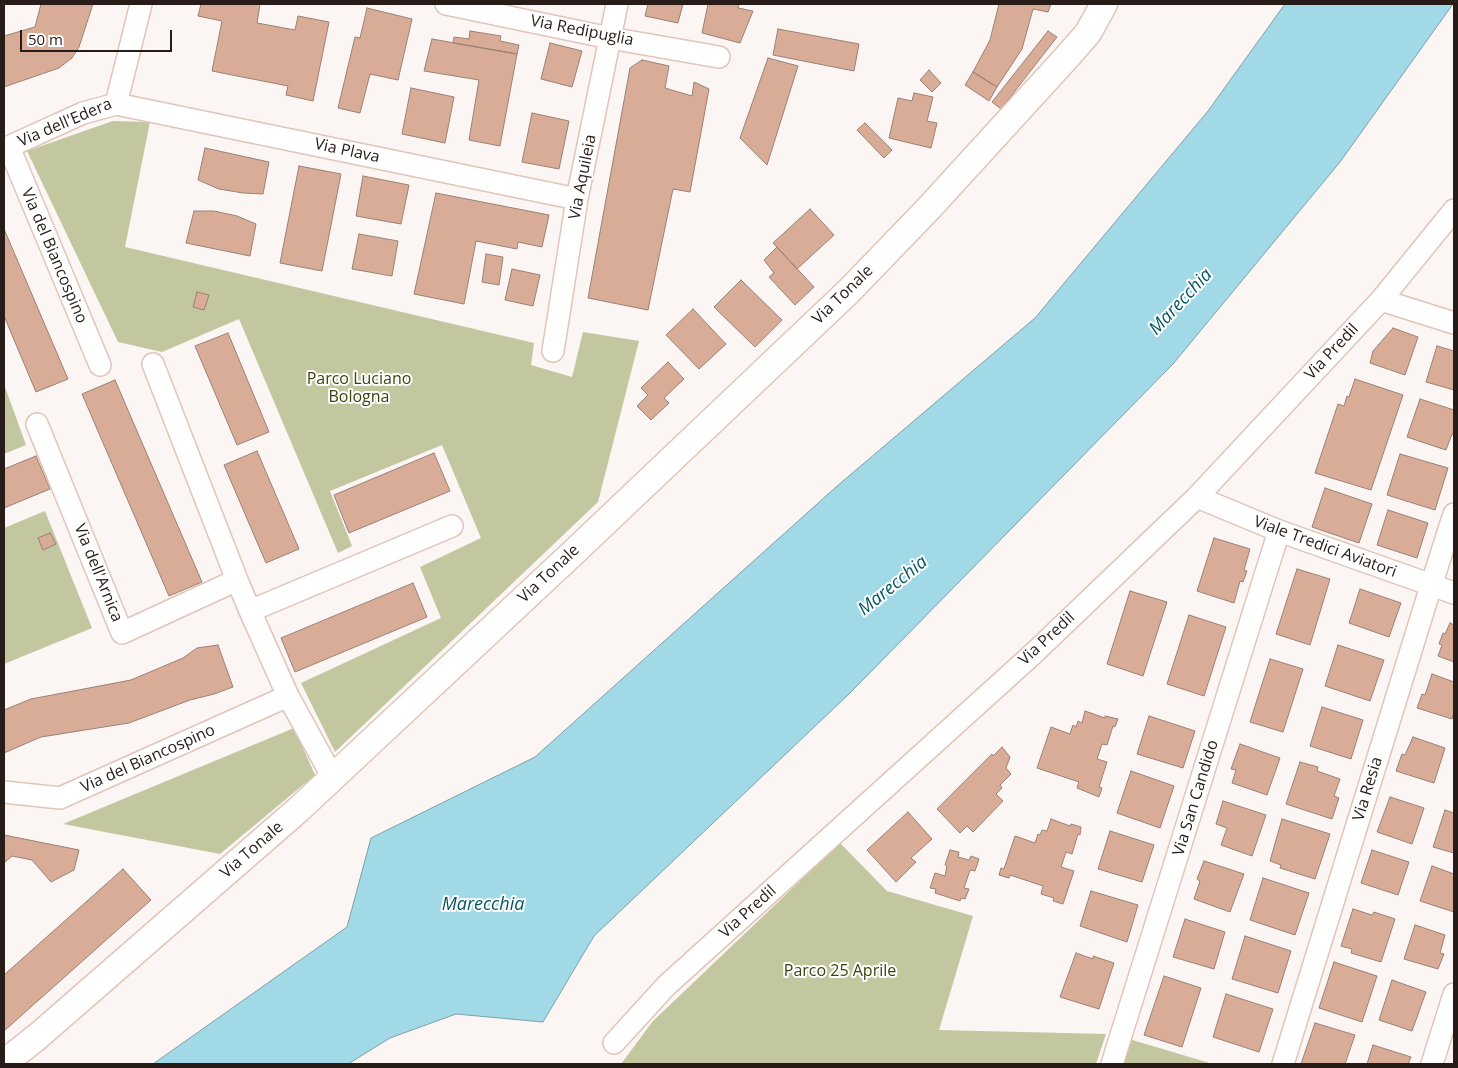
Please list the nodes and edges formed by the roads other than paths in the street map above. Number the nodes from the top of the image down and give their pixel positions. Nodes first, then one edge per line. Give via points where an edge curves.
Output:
1 (141, 4) edge
2 (446, 4) edge
3 (618, 4) edge
4 (1085, 4) edge
5 (1104, 4) edge
6 (610, 38) junction
7 (1067, 56) junction
8 (719, 57) dead end
9 (116, 104) junction
10 (6, 148) edge
11 (577, 199) junction
12 (1454, 210) edge
13 (1380, 300) junction
14 (1454, 324) edge
15 (553, 351) dead end
16 (152, 364) dead end
17 (100, 365) dead end
18 (37, 424) dead end
19 (1197, 497) junction
20 (1454, 514) edge
21 (452, 526) dead end
22 (1279, 531) junction
23 (237, 580) junction
24 (1430, 586) junction
25 (1454, 593) edge
26 (250, 611) junction
27 (288, 696) junction
28 (332, 776) junction
29 (4, 792) edge
30 (1454, 994) edge
31 (614, 1043) dead end
32 (4, 1063) edge
33 (1112, 1064) edge
34 (1283, 1064) edge
35 (1432, 1064) edge

1 - 9 street, Via dell'Edera
2 - 6 street, Via Redipuglia
3 - 6 street, Via Aquileia
4 - 7 street, Via Tonale via 1084,16
5 - 7 street, Via Tonale via 1088,33
6 - 8 street, Via Redipuglia
6 - 11 street, Via Aquileia
7 - 28 street, Via Tonale via 849,291
9 - 10 street, Via dell'Edera via 83,114
9 - 11 street, Via Plava
10 - 17 street, Via del Biancospino
11 - 15 street, Via Aquileia
12 - 13 street, Via Predil
13 - 14 street
13 - 19 street, Via Predil
16 - 23 street
18 - 23 street, Via dell'Arnica via 122,633
19 - 22 street, Viale Tredici Aviatori
19 - 31 street, Via Predil via 1034,653 666,986
20 - 24 street, Via Resia
21 - 26 street
22 - 24 street, Viale Tredici Aviatori
22 - 33 street, Via San Candido
23 - 26 street
24 - 25 street, Viale Tredici Aviatori
24 - 34 street, Via Resia
26 - 27 street
27 - 28 street
27 - 29 street, Via del Biancospino via 60,798
28 - 32 street, Via Tonale
30 - 35 street

